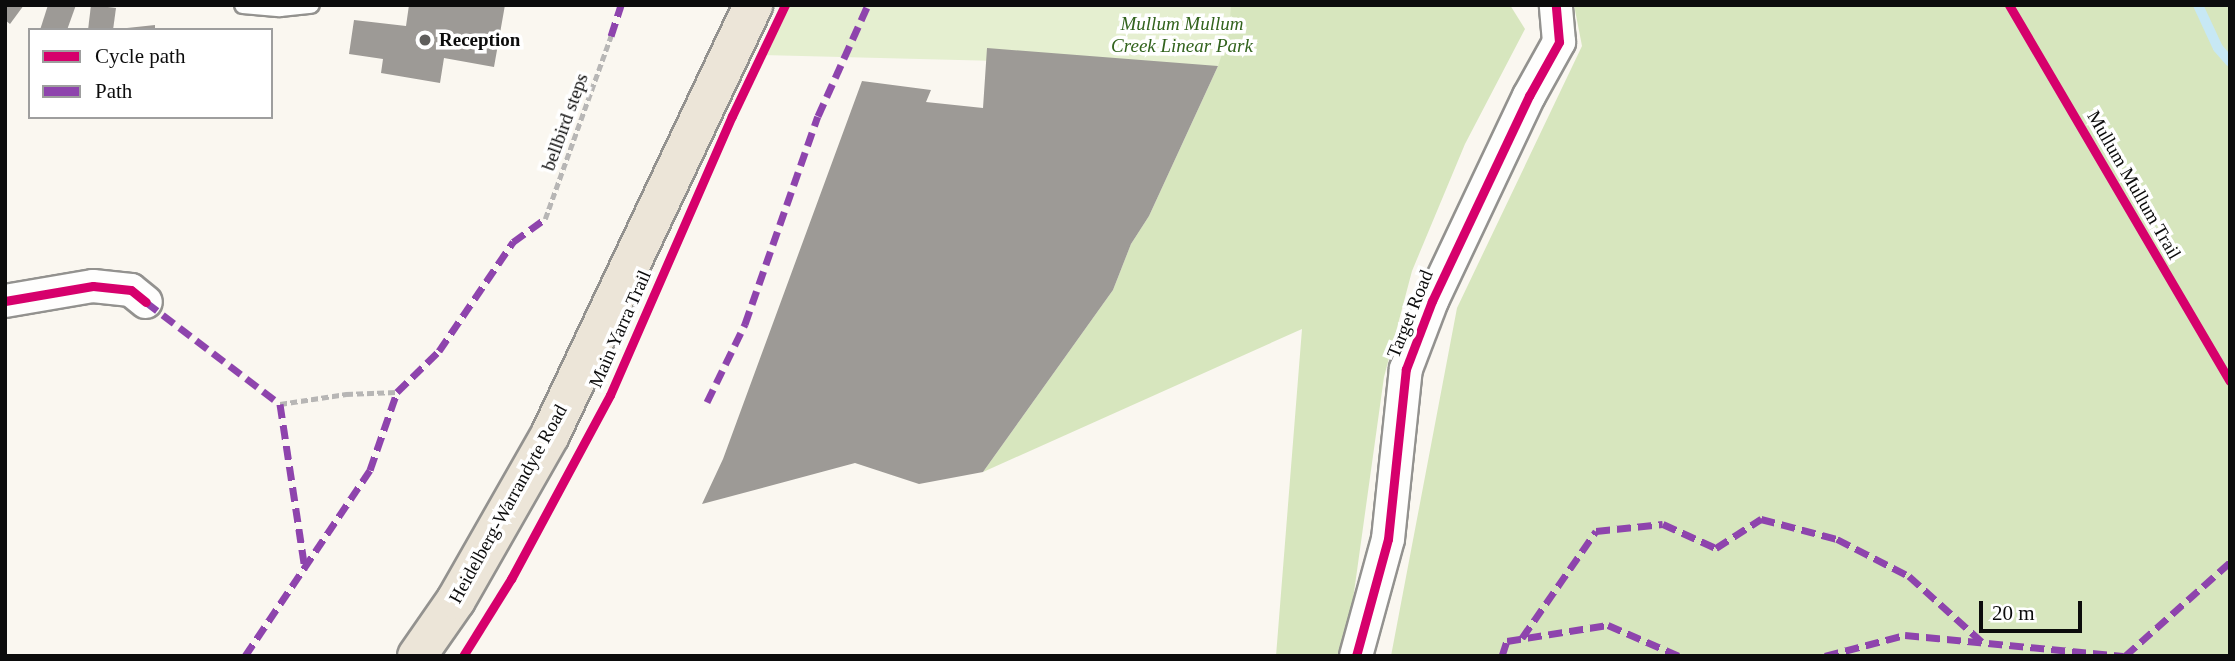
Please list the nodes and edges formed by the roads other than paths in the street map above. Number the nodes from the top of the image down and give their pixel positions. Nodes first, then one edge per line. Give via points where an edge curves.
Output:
1 (243, 5) edge
2 (311, 5) edge
3 (753, 5) edge
4 (1556, 5) edge
5 (280, 7) edge
6 (5, 301) edge
7 (146, 302) dead end
8 (416, 656) edge
9 (1356, 656) edge

1 - 5 lane
2 - 5 lane
3 - 8 main road, Heidelberg-Warrandyte Road via 550,435 456,600
4 - 9 street, Target Road via 1559,42 1432,301 1406,369 1388,539
6 - 7 street via 93,286 131,290

